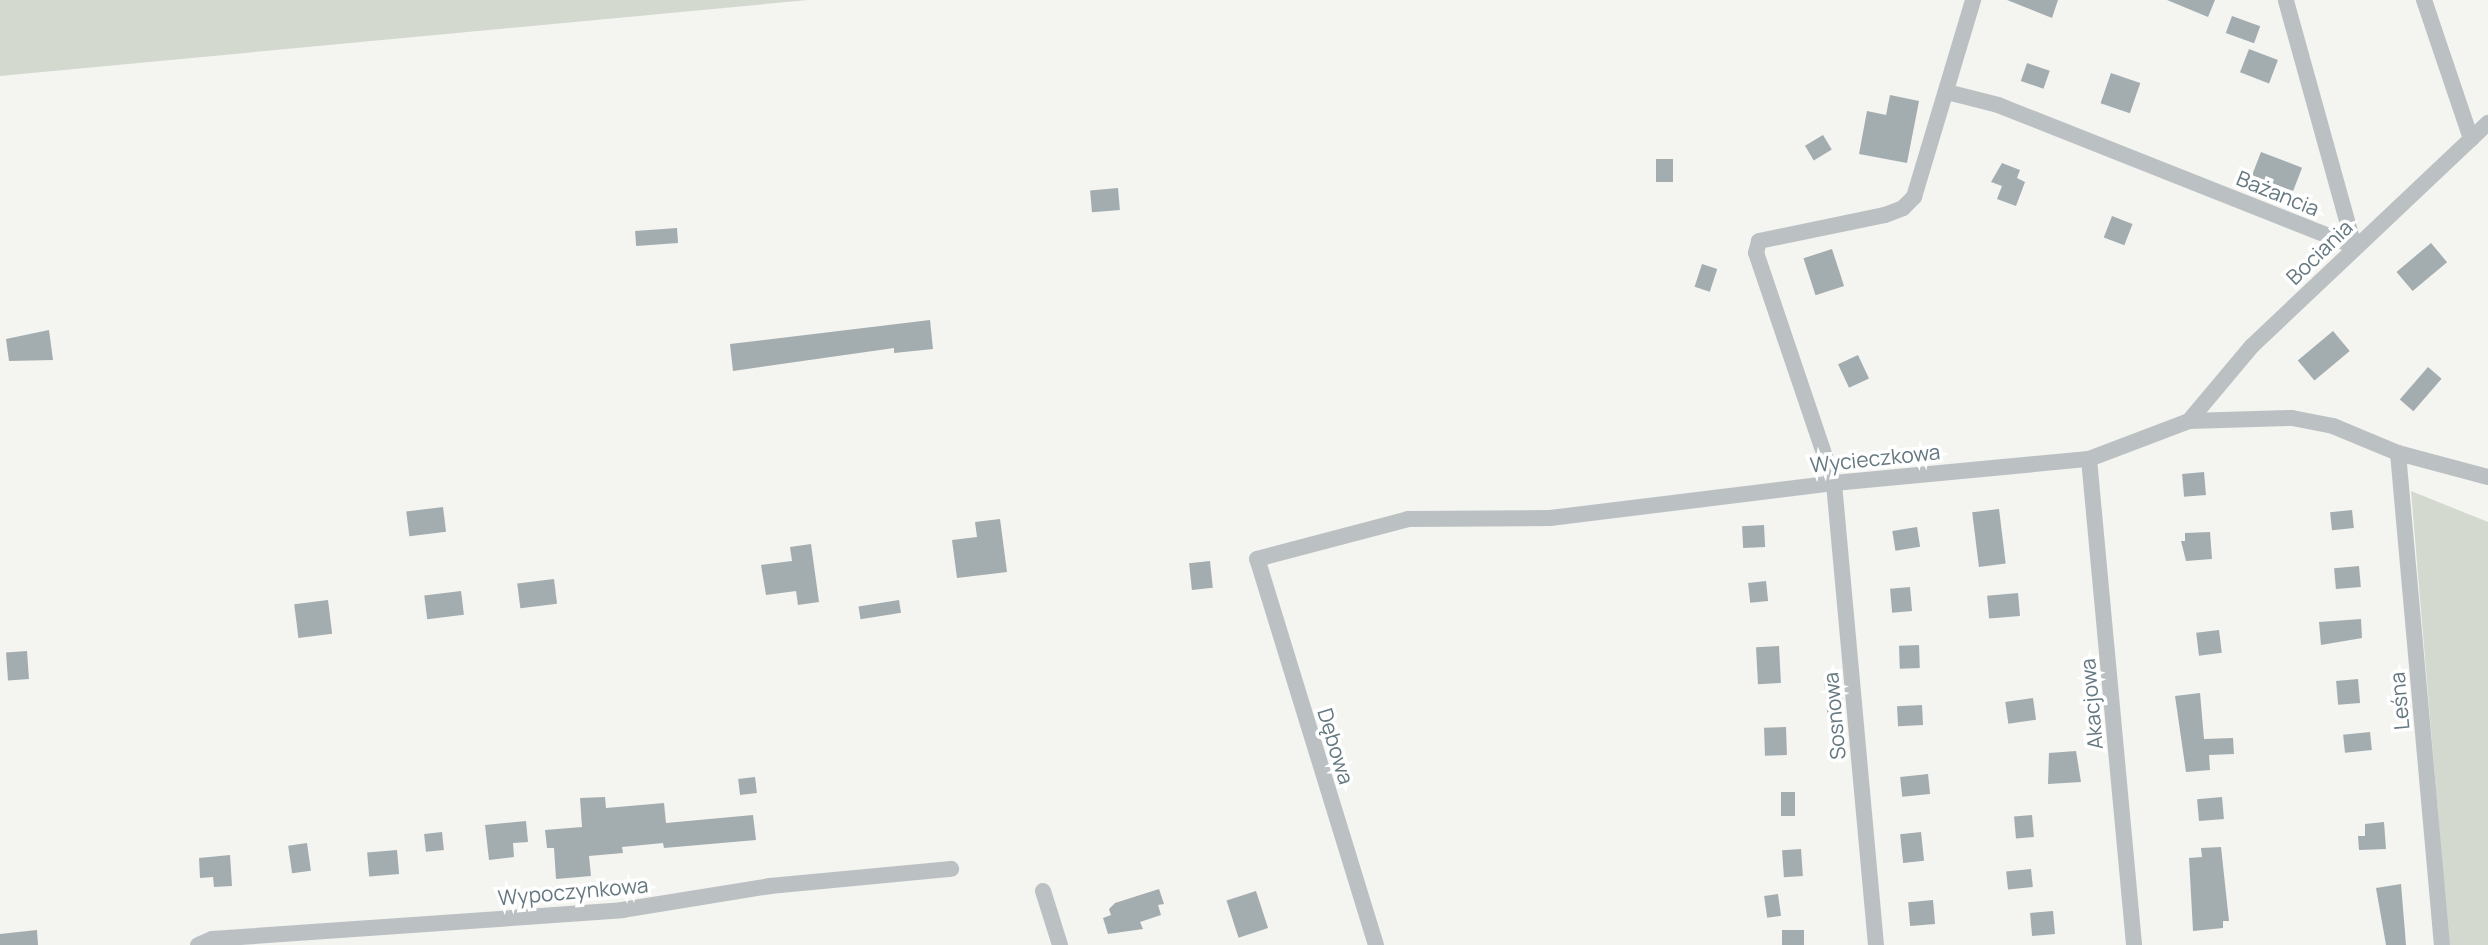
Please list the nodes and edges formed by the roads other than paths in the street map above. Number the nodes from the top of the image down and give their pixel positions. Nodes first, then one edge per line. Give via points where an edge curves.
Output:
1 (1973, 0) edge
2 (2286, 0) edge
3 (2424, 0) edge
4 (1947, 92) junction
5 (2488, 123) edge
6 (2471, 139) junction
7 (2354, 246) junction
8 (2189, 421) junction
9 (2398, 453) junction
10 (2089, 458) junction
11 (2488, 477) edge
12 (1835, 483) junction
13 (1256, 559) joint
14 (951, 869) dead end
15 (1043, 891) dead end
16 (198, 945) edge
17 (1060, 945) edge
18 (1376, 945) edge
19 (1876, 945) edge
20 (2134, 945) edge
21 (2442, 945) edge

1 - 4 street
2 - 7 street, Bażancia
3 - 6 street
4 - 7 street, Bażancia via 1998,105
4 - 12 street via 1914,197 1903,208 1759,241 1756,253
5 - 6 street, Bociania
6 - 7 street, Bociania
7 - 8 street, Bociania via 2252,345
8 - 9 street, Wycieczkowa via 2292,418 2333,426
8 - 10 street, Wycieczkowa
9 - 11 street, Wycieczkowa
9 - 21 street, Leśna
10 - 12 street, Wycieczkowa
10 - 20 street, Akacjowa
12 - 13 street, Wycieczkowa via 1550,518 1408,519
12 - 19 street, Sosnowa
13 - 18 street, Dębowa
14 - 16 street, Wypoczynkowa via 770,886 622,910 212,939
15 - 17 street

